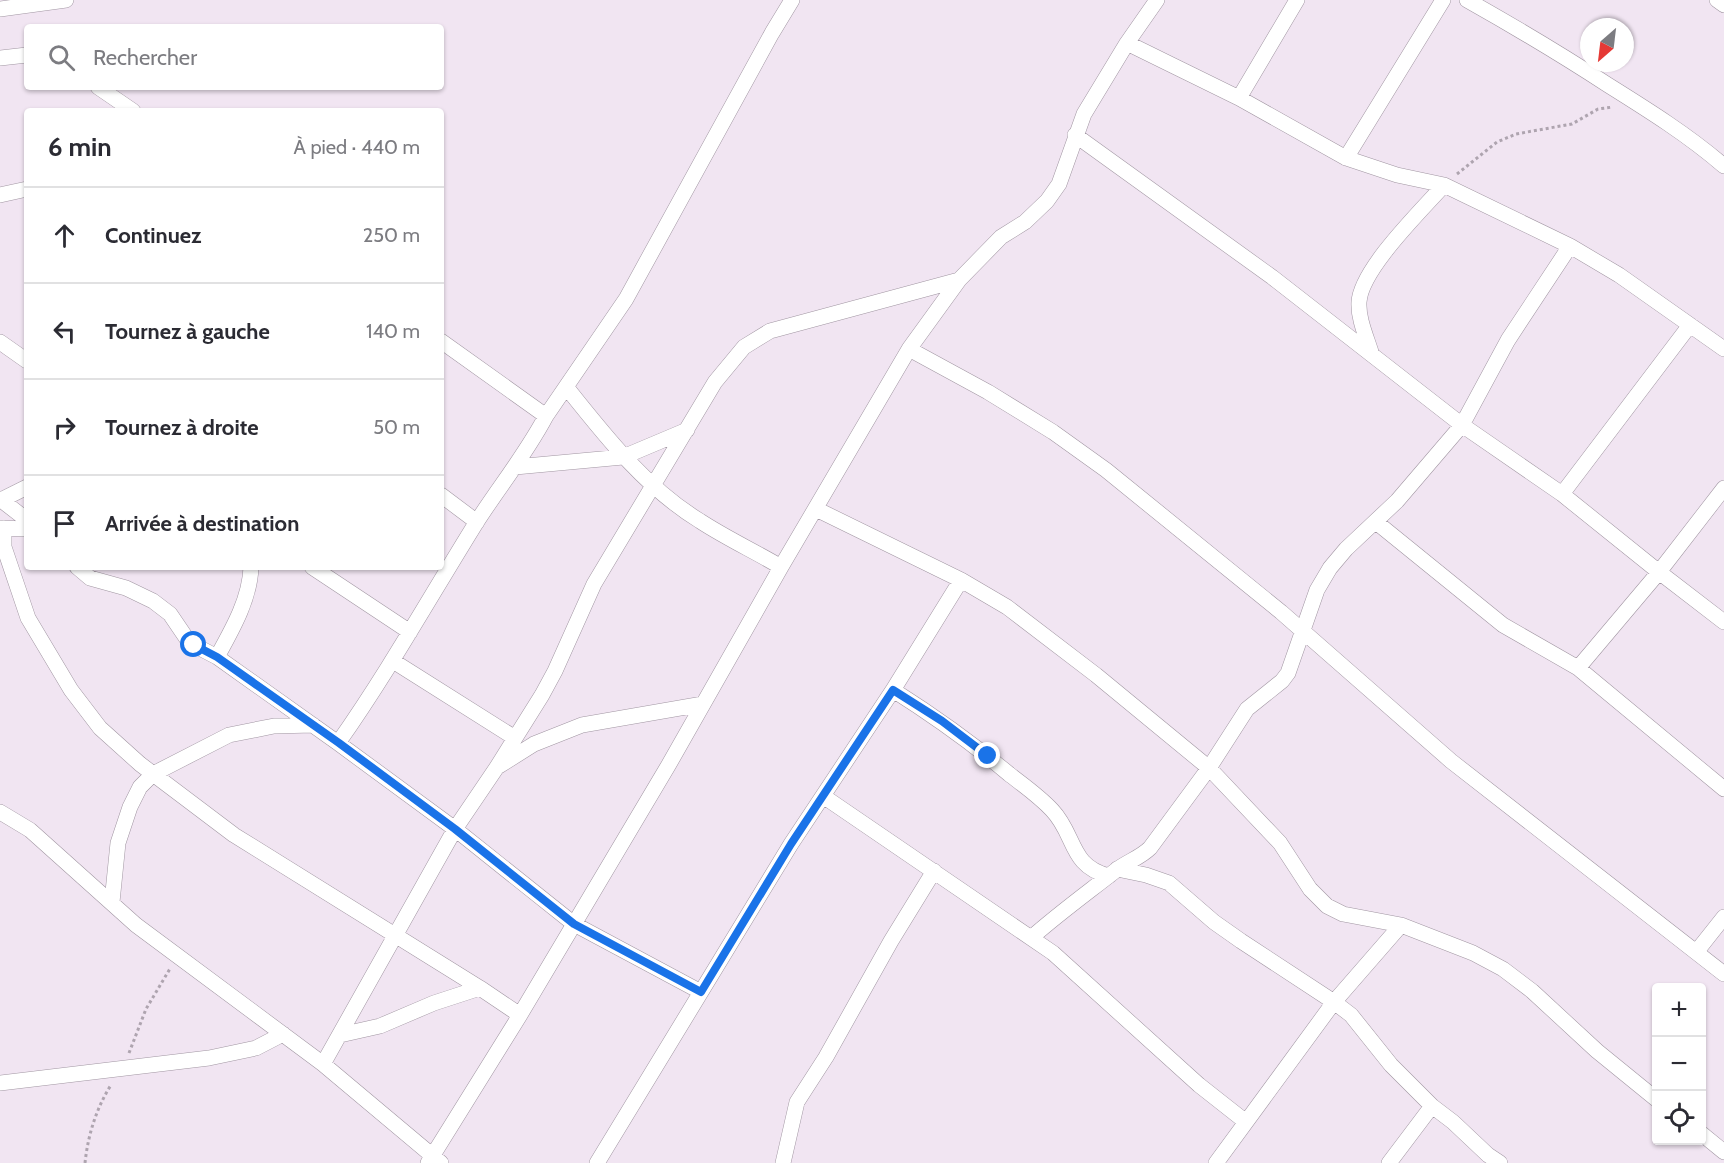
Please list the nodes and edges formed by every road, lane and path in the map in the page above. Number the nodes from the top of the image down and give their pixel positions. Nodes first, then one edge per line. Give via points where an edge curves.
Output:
1 (66, 0) edge
2 (792, 0) edge
3 (1157, 0) edge
4 (1297, 0) edge
5 (1443, 0) edge
6 (1467, 0) edge
7 (1717, 0) edge
8 (1724, 5) edge
9 (0, 9) edge
10 (1127, 43) junction
11 (24, 55) edge
12 (0, 58) edge
13 (102, 90) edge
14 (1239, 98) junction
15 (1638, 104) junction
16 (129, 108) edge
17 (1075, 135) junction
18 (1346, 158) junction
19 (1724, 166) edge
20 (1443, 186) junction
21 (24, 190) edge
22 (0, 195) edge
23 (1570, 246) junction
24 (959, 280) junction
25 (1690, 325) junction
26 (0, 342) edge
27 (444, 343) edge
28 (909, 349) junction
29 (1724, 349) edge
30 (1371, 352) junction
31 (24, 359) edge
32 (567, 388) junction
33 (546, 416) junction
34 (1462, 425) junction
35 (687, 430) junction
36 (623, 457) junction
37 (514, 467) junction
38 (655, 485) junction
39 (24, 488) edge
40 (1724, 488) edge
41 (1562, 494) junction
42 (444, 497) edge
43 (1, 500) edge
44 (816, 509) junction
45 (24, 518) edge
46 (477, 522) junction
47 (1376, 522) junction
48 (2, 528) edge
49 (24, 529) edge
50 (781, 567) junction
51 (81, 570) edge
52 (251, 570) edge
53 (317, 570) edge
54 (1659, 572) junction
55 (961, 580) junction
56 (1724, 622) edge
57 (1302, 631) junction
58 (410, 632) junction
59 (217, 657) junction
60 (393, 661) junction
61 (1578, 668) junction
62 (893, 690) junction
63 (703, 704) junction
64 (313, 725) junction
65 (515, 738) junction
66 (339, 743) junction
67 (497, 767) junction
68 (1209, 768) junction
69 (153, 774) junction
70 (1724, 789) edge
71 (823, 796) junction
72 (0, 812) edge
73 (455, 829) junction
74 (934, 871) junction
75 (1113, 872) junction
76 (112, 902) junction
77 (1724, 917) edge
78 (574, 924) junction
79 (1401, 925) junction
80 (395, 936) junction
81 (1031, 938) junction
82 (1696, 951) junction
83 (1724, 974) edge
84 (480, 988) junction
85 (701, 992) junction
86 (1334, 1002) junction
87 (520, 1015) junction
88 (283, 1034) junction
89 (340, 1035) junction
90 (323, 1064) junction
91 (0, 1083) edge
92 (1652, 1096) edge
93 (1432, 1106) junction
94 (1246, 1122) junction
95 (1706, 1138) edge
96 (1724, 1152) edge
97 (434, 1161) edge
98 (597, 1163) edge
99 (783, 1163) edge
100 (1216, 1163) edge
101 (1389, 1163) edge
102 (1500, 1163) edge

1 - 9 street
2 - 32 street via 626,299
3 - 10 street
4 - 14 street
5 - 18 street
6 - 15 street
7 - 8 street
10 - 14 street
10 - 17 street
11 - 12 street
13 - 16 street
14 - 18 street
15 - 19 street
15 - 20 path via 1598,109 1572,124 1516,134 1497,142
17 - 24 street via 1059,184 1047,201 1001,237
17 - 30 street
18 - 20 street
20 - 23 street
20 - 30 street via 1370,272 1361,291 1361,318
21 - 22 street
23 - 25 street
23 - 34 street via 1508,340
24 - 28 street
24 - 35 street via 770,332 744,347 715,382
25 - 29 street
25 - 41 street
26 - 31 street
27 - 33 street
28 - 44 street
28 - 57 street via 1053,432 1114,476
30 - 34 street
32 - 33 street
32 - 36 street
33 - 37 street
34 - 41 street
34 - 47 street
35 - 36 street
35 - 38 street
36 - 37 street
36 - 38 street
37 - 46 street
38 - 50 street via 700,521
38 - 65 street via 594,584 555,671
39 - 43 street
40 - 54 street
41 - 54 street
42 - 46 street
43 - 45 street
44 - 50 street
44 - 55 street
46 - 58 street
47 - 57 street via 1330,568
47 - 61 street via 1503,625
48 - 49 street
48 - 69 street via 4,547 28,618 70,690 100,728
50 - 63 street
51 - 59 street via 90,578 153,601 170,614 187,639
52 - 59 street via 242,606
53 - 58 street
54 - 56 street
54 - 61 street
55 - 62 street
55 - 68 street via 1007,607
57 - 68 street via 1288,673 1247,709
57 - 82 street via 1450,761
58 - 60 street
59 - 64 street
60 - 65 street
60 - 66 street
61 - 70 street
62 - 71 street
62 - 75 street via 942,721 1036,795 1062,821 1085,866 1094,873
63 - 67 street via 582,725 534,744
63 - 78 street
64 - 66 street
64 - 69 street via 274,726 230,735
65 - 67 street
66 - 73 street
67 - 73 street
68 - 75 street via 1150,848
68 - 79 street via 1280,843 1310,889 1327,906 1343,914
69 - 76 street via 140,787 118,843
69 - 80 street via 234,835
71 - 74 street
71 - 85 street
72 - 76 street via 30,830
73 - 78 street
73 - 80 street
74 - 81 street
74 - 99 street via 797,1102
75 - 81 street
75 - 86 street via 1146,875 1169,883 1240,941
76 - 88 street via 136,925
77 - 82 street
78 - 85 street
78 - 87 street
79 - 86 street
79 - 92 street via 1503,969
80 - 84 street
80 - 89 street
81 - 94 street
82 - 83 street
84 - 87 street
84 - 89 street via 380,1026
85 - 98 street
86 - 93 street via 1351,1014 1391,1065
86 - 94 street
87 - 97 street
88 - 90 street
88 - 91 street via 256,1047 209,1058
89 - 90 street
90 - 97 street
93 - 101 street
93 - 102 street
94 - 100 street
95 - 96 street

